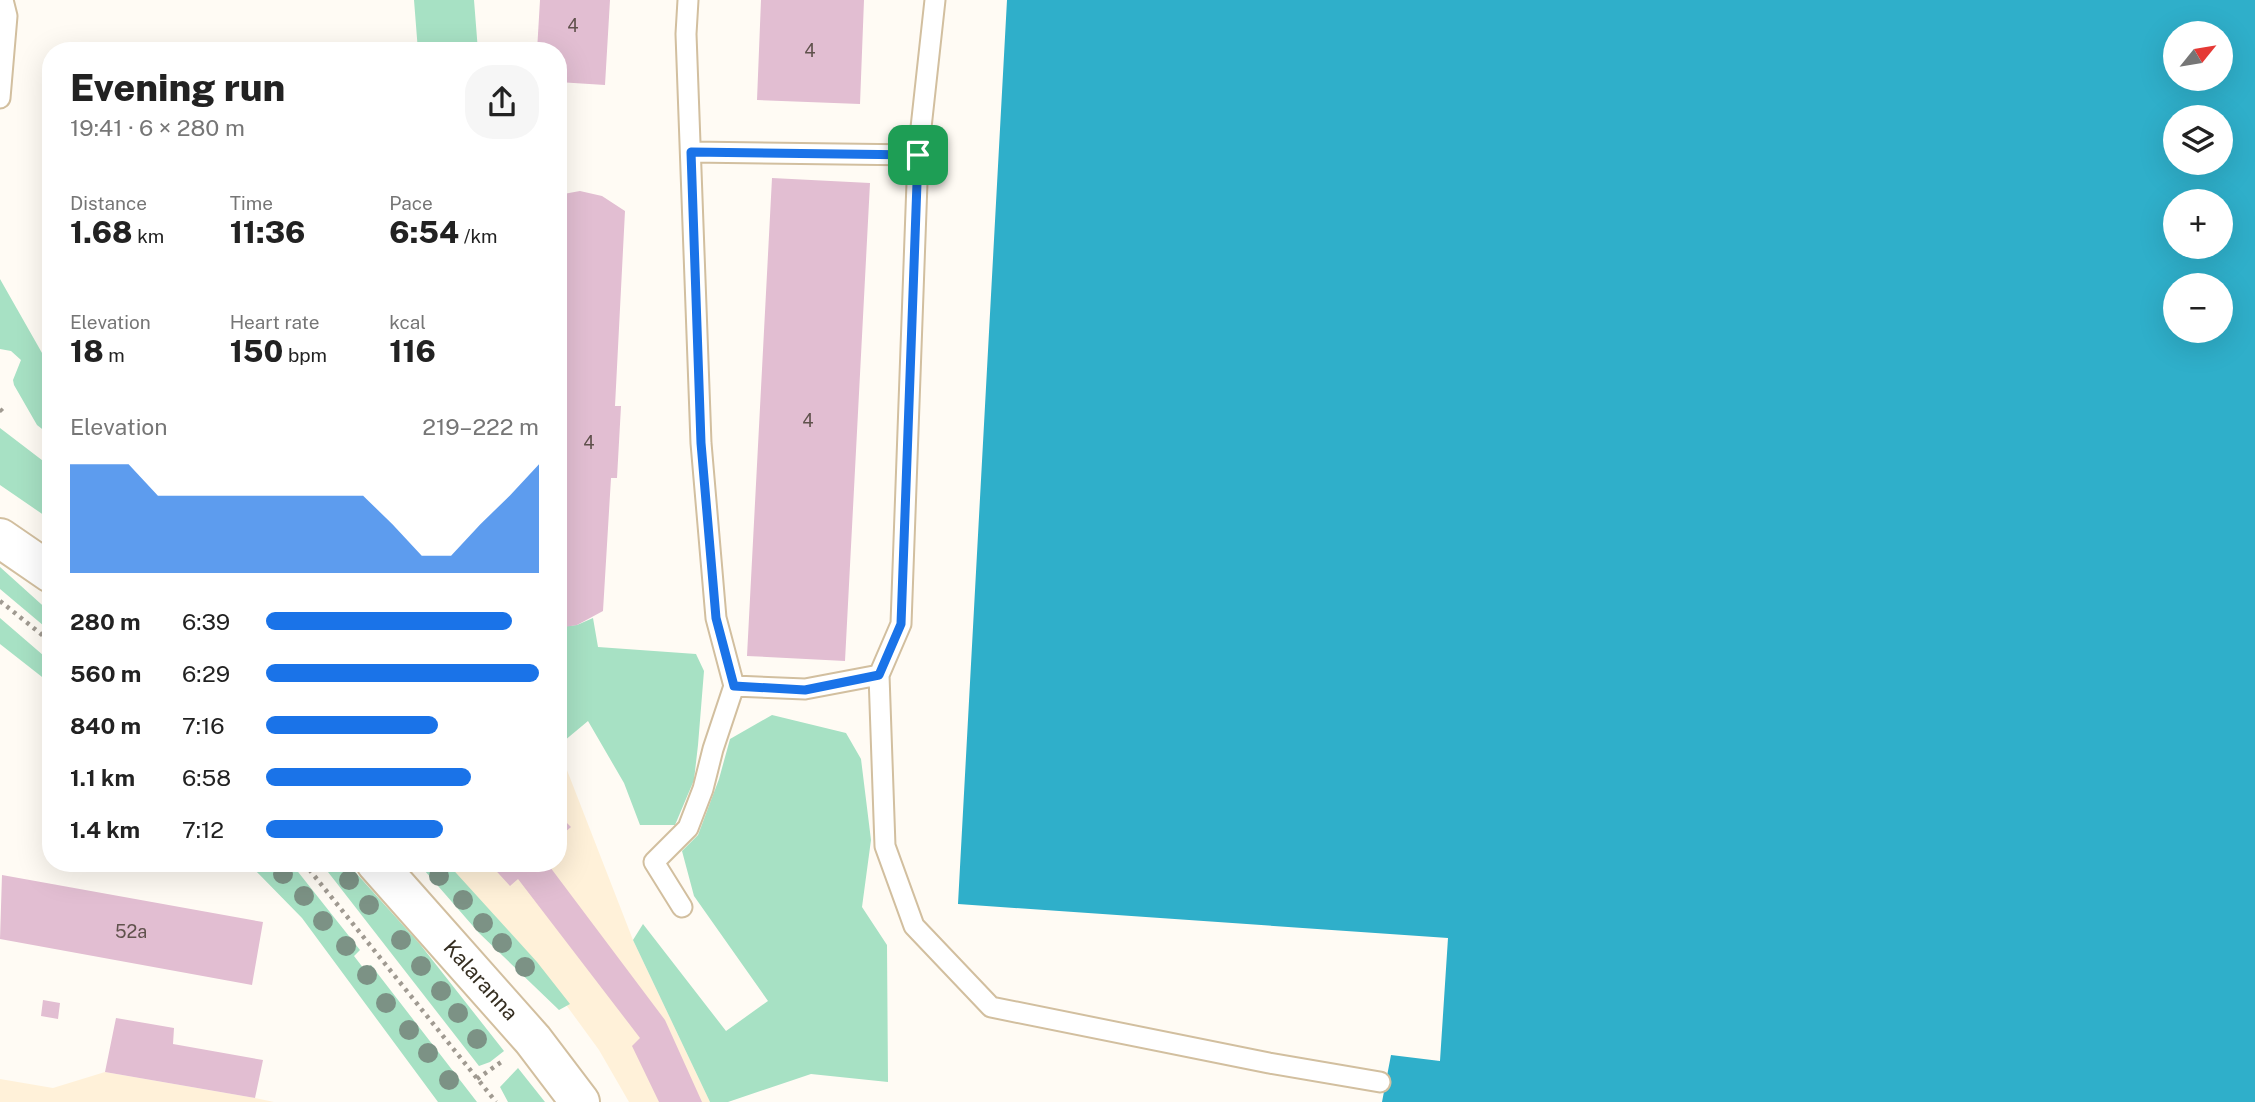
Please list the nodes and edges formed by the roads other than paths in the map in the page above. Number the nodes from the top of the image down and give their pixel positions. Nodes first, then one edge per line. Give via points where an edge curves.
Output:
1 (3, 0) edge
2 (688, 0) edge
3 (935, 0) edge
4 (0, 98) edge
5 (691, 152) junction
6 (918, 155) junction
7 (0, 538) edge
8 (42, 566) edge
9 (879, 675) junction
10 (734, 686) junction
11 (384, 872) edge
12 (682, 907) dead end
13 (1380, 1082) dead end
14 (580, 1102) edge

1 - 4 lane via 7,16
2 - 5 lane
3 - 6 lane
5 - 6 lane
5 - 10 lane via 701,443 716,618
6 - 9 lane via 901,624
7 - 8 street
9 - 10 lane via 805,690
9 - 13 lane via 885,846 914,926 991,1007
10 - 12 lane via 688,828 654,862
11 - 14 street, Kalaranna via 533,1040

